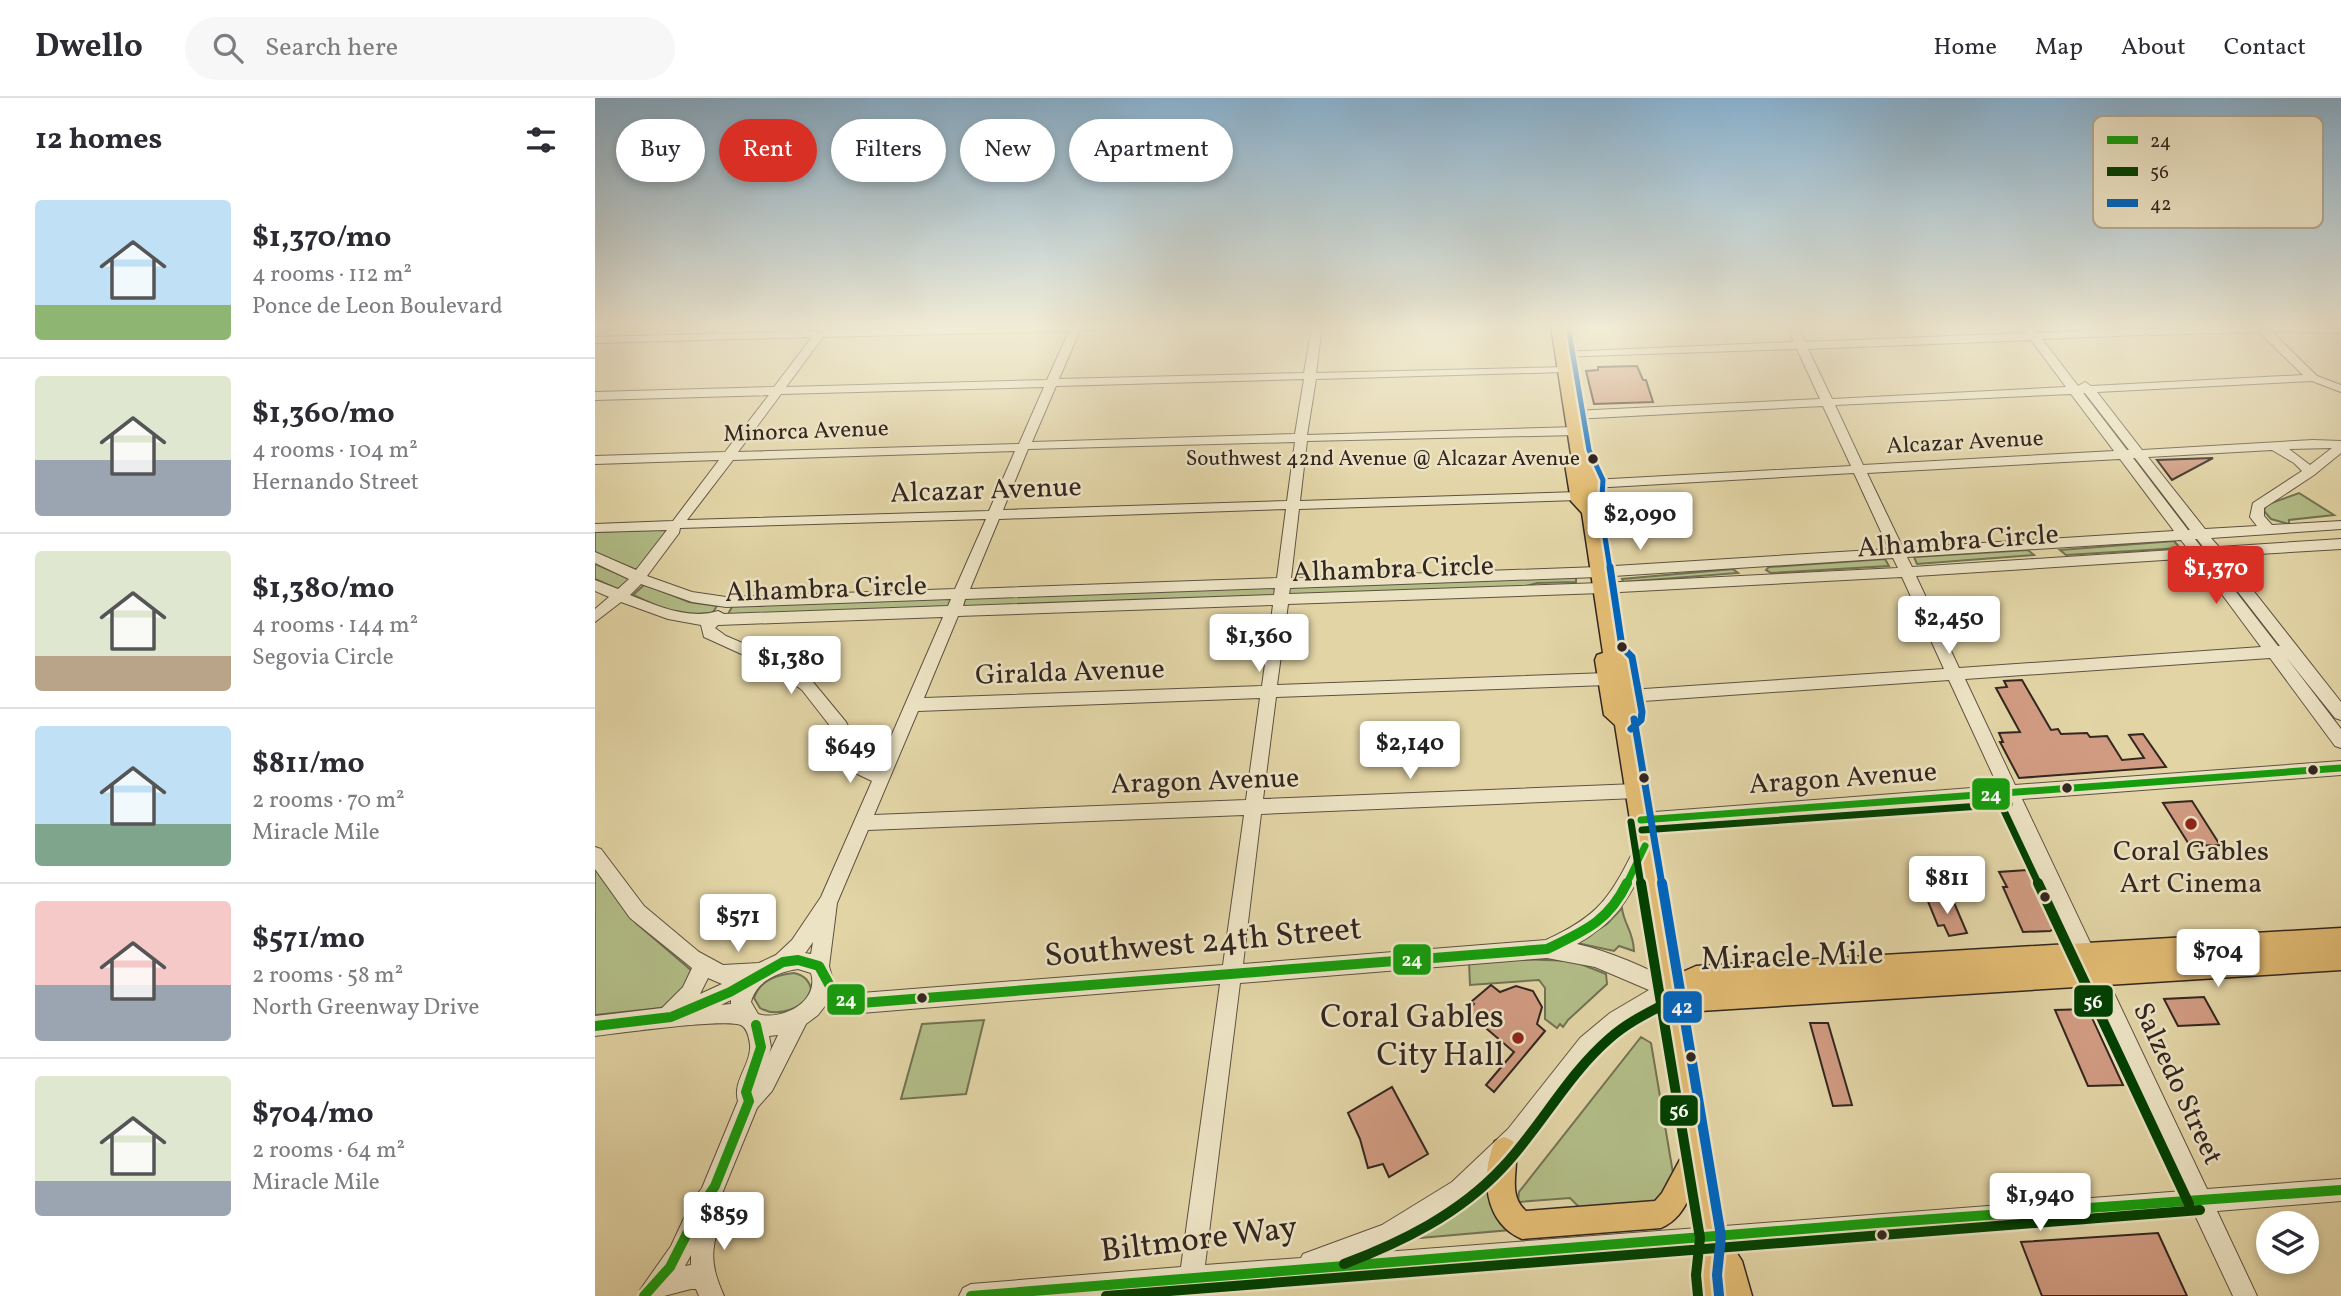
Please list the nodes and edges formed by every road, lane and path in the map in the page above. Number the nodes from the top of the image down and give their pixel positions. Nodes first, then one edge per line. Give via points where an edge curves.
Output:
1 (785, 382) edge
2 (1091, 382) edge
3 (1309, 382) edge
4 (1567, 382) edge
5 (1818, 382) edge
6 (2075, 382) edge
7 (2237, 382) edge
8 (2323, 382) edge
9 (1051, 383) junction
10 (2341, 389) edge
11 (2081, 390) junction
12 (778, 391) junction
13 (595, 396) edge
14 (1828, 403) junction
15 (1574, 423) junction
16 (1301, 438) junction
17 (2273, 446) junction
18 (2341, 446) edge
19 (1024, 447) junction
20 (2139, 454) junction
21 (2124, 455) junction
22 (729, 456) junction
23 (1576, 459) junction
24 (595, 460) edge
25 (1859, 470) junction
26 (2310, 472) junction
27 (1592, 484) junction
28 (1578, 496) junction
29 (1293, 505) junction
30 (1590, 511) junction
31 (994, 515) junction
32 (677, 525) junction
33 (2341, 525) edge
34 (595, 528) edge
35 (2267, 529) junction
36 (2200, 533) junction
37 (2184, 534) junction
38 (2060, 542) junction
39 (2341, 544) edge
40 (2021, 545) junction
41 (1897, 552) junction
42 (2214, 552) junction
43 (2198, 553) junction
44 (595, 557) edge
45 (1764, 561) junction
46 (2072, 561) junction
47 (1733, 563) junction
48 (2036, 564) junction
49 (1907, 572) junction
50 (639, 577) junction
51 (1774, 579) junction
52 (1600, 580) junction
53 (1740, 581) junction
54 (1283, 583) junction
55 (595, 584) edge
56 (960, 593) junction
57 (621, 596) junction
58 (1280, 600) junction
59 (726, 602) junction
60 (953, 612) junction
61 (595, 617) edge
62 (715, 620) junction
63 (2291, 651) junction
64 (2272, 652) junction
65 (1608, 664) junction
66 (1953, 674) junction
67 (1268, 692) junction
68 (1629, 696) junction
69 (912, 705) junction
70 (2341, 714) edge
71 (1624, 721) junction
72 (2341, 741) edge
73 (2341, 768) edge
74 (883, 771) junction
75 (1636, 791) junction
76 (2008, 794) junction
77 (1253, 806) junction
78 (1641, 820) junction
79 (861, 823) junction
80 (1645, 846) junction
81 (595, 855) edge
82 (828, 903) junction
83 (2341, 939) edge
84 (1547, 949) junction
85 (2341, 959) edge
86 (783, 962) junction
87 (2088, 964) junction
88 (703, 965) junction
89 (1231, 972) junction
90 (756, 976) junction
91 (822, 976) junction
92 (1669, 990) junction
93 (738, 1003) junction
94 (799, 1017) junction
95 (666, 1018) junction
96 (595, 1026) edge
97 (749, 1101) junction
98 (1504, 1150) junction
99 (1697, 1156) junction
100 (2341, 1190) edge
101 (710, 1196) junction
102 (2199, 1200) junction
103 (1710, 1238) junction
104 (1260, 1273) junction
105 (1190, 1287) edge
106 (712, 1291) edge
107 (648, 1293) edge
108 (971, 1296) edge
109 (1709, 1296) edge
110 (1737, 1296) edge
111 (2245, 1296) edge

1 - 12 street
2 - 9 street
3 - 16 street
4 - 15 main road
5 - 14 street, Salzedo Street
6 - 11 street
7 - 11 street, Minorca Avenue
8 - 10 street, Minorca Avenue
9 - 12 street
9 - 19 street
11 - 14 street, Minorca Avenue
11 - 20 street
11 - 21 street
12 - 13 street
12 - 22 street
14 - 15 street, Minorca Avenue
14 - 25 street, Salzedo Street
15 - 16 street, Minorca Avenue
15 - 23 main road
16 - 19 street, Minorca Avenue
16 - 29 street
17 - 18 street, Alcazar Avenue
17 - 20 street, Alcazar Avenue
17 - 26 street
18 - 26 street
19 - 22 street, Minorca Avenue
19 - 31 street
20 - 21 street, Alcazar Avenue
20 - 36 street
21 - 25 street, Alcazar Avenue
21 - 37 street
22 - 24 street, Minorca Avenue
22 - 32 street
23 - 27 main road via 1582,477
23 - 28 main road
25 - 27 street, Alcazar Avenue
25 - 41 street, Salzedo Street
26 - 35 street via 2258,506 2257,517
27 - 30 main road via 1595,500
28 - 29 street, Alcazar Avenue
28 - 30 main road
29 - 31 street, Alcazar Avenue
29 - 54 street
30 - 52 main road
31 - 32 street, Alcazar Avenue
31 - 56 street
32 - 34 street, Alcazar Avenue
32 - 50 street
33 - 35 street, Alhambra Circle
35 - 36 street, Alhambra Circle
36 - 37 street, Alhambra Circle
36 - 42 street
37 - 38 street, Alhambra Circle
37 - 43 street
38 - 40 street, Alhambra Circle
38 - 46 street via 2056,554
39 - 42 street, Alhambra Circle
40 - 41 street, Alhambra Circle
40 - 48 street via 2038,552
41 - 45 street, Alhambra Circle
41 - 49 street, Salzedo Street
42 - 43 street, Alhambra Circle
42 - 63 street
43 - 46 street, Alhambra Circle
43 - 64 street
44 - 50 street, Alhambra Circle
45 - 47 street, Alhambra Circle
45 - 51 street via 1761,570
46 - 48 street, Alhambra Circle
47 - 52 street, Alhambra Circle
47 - 53 street via 1743,571
48 - 49 street, Alhambra Circle
49 - 51 street, Alhambra Circle
49 - 66 street, Salzedo Street
50 - 57 street
50 - 59 street, Alhambra Circle via 689,597
51 - 53 street, Alhambra Circle
52 - 53 street, Alhambra Circle
52 - 54 street, Alhambra Circle
52 - 58 street, Alhambra Circle
52 - 65 main road
54 - 56 street, Alhambra Circle
54 - 58 street
55 - 57 street, Alhambra Circle
56 - 59 street, Alhambra Circle
56 - 60 street
57 - 61 street
57 - 62 street, Alhambra Circle via 676,618
58 - 60 street, Alhambra Circle
58 - 67 street
59 - 62 street
60 - 62 street, Alhambra Circle
60 - 69 street
62 - 74 street via 707,627 713,636 779,665 808,686 835,717 862,770
63 - 64 street
63 - 70 street
64 - 66 street
64 - 72 street
65 - 67 street, Giralda Avenue
65 - 68 main road via 1612,664 1616,684
65 - 71 main road via 1613,715
66 - 68 street
66 - 76 street, Salzedo Street
67 - 69 street, Giralda Avenue
67 - 77 street
68 - 71 main road via 1632,714
69 - 74 street
71 - 75 main road
73 - 76 street, Aragon Avenue
74 - 79 street
75 - 77 street, Aragon Avenue
75 - 78 main road
76 - 78 street, Aragon Avenue
76 - 87 street, Salzedo Street
77 - 79 street, Aragon Avenue
77 - 89 street
78 - 80 main road
79 - 82 street
80 - 84 street via 1616,906 1585,932
80 - 92 main road
81 - 88 street via 637,912
82 - 86 street
82 - 91 street
83 - 87 main road, Miracle Mile
84 - 89 street, Southwest 24th Street
84 - 92 street, Southwest 24th Street via 1600,958
85 - 87 main road, Miracle Mile
86 - 90 street
86 - 91 street via 798,960
87 - 92 main road, Miracle Mile via 1700,999
87 - 102 street, Salzedo Street
88 - 93 street
88 - 95 street via 689,994
89 - 91 street, Southwest 24th Street via 861,1003 840,1000
89 - 105 street
90 - 93 street
90 - 93 street
91 - 94 street via 814,1005
92 - 98 street, Biltmore Way via 1599,1033
92 - 99 main road
93 - 94 street via 776,1025
93 - 95 street
93 - 95 street via 729,1014
93 - 97 street via 761,1047 746,1092
94 - 97 street via 761,1091
95 - 96 street
97 - 101 street
98 - 99 main road via 1501,1200 1510,1219 1522,1225 1661,1214 1672,1203
98 - 104 street, Biltmore Way via 1440,1204 1389,1236
99 - 103 main road
100 - 102 street
101 - 106 street via 714,1208 702,1246
101 - 107 street via 678,1254
102 - 103 street
102 - 111 street, Salzedo Street
103 - 104 street
103 - 109 main road
103 - 110 main road via 1732,1272
104 - 105 street, Biltmore Way
105 - 108 street, Biltmore Way
106 - 107 street via 682,1277

